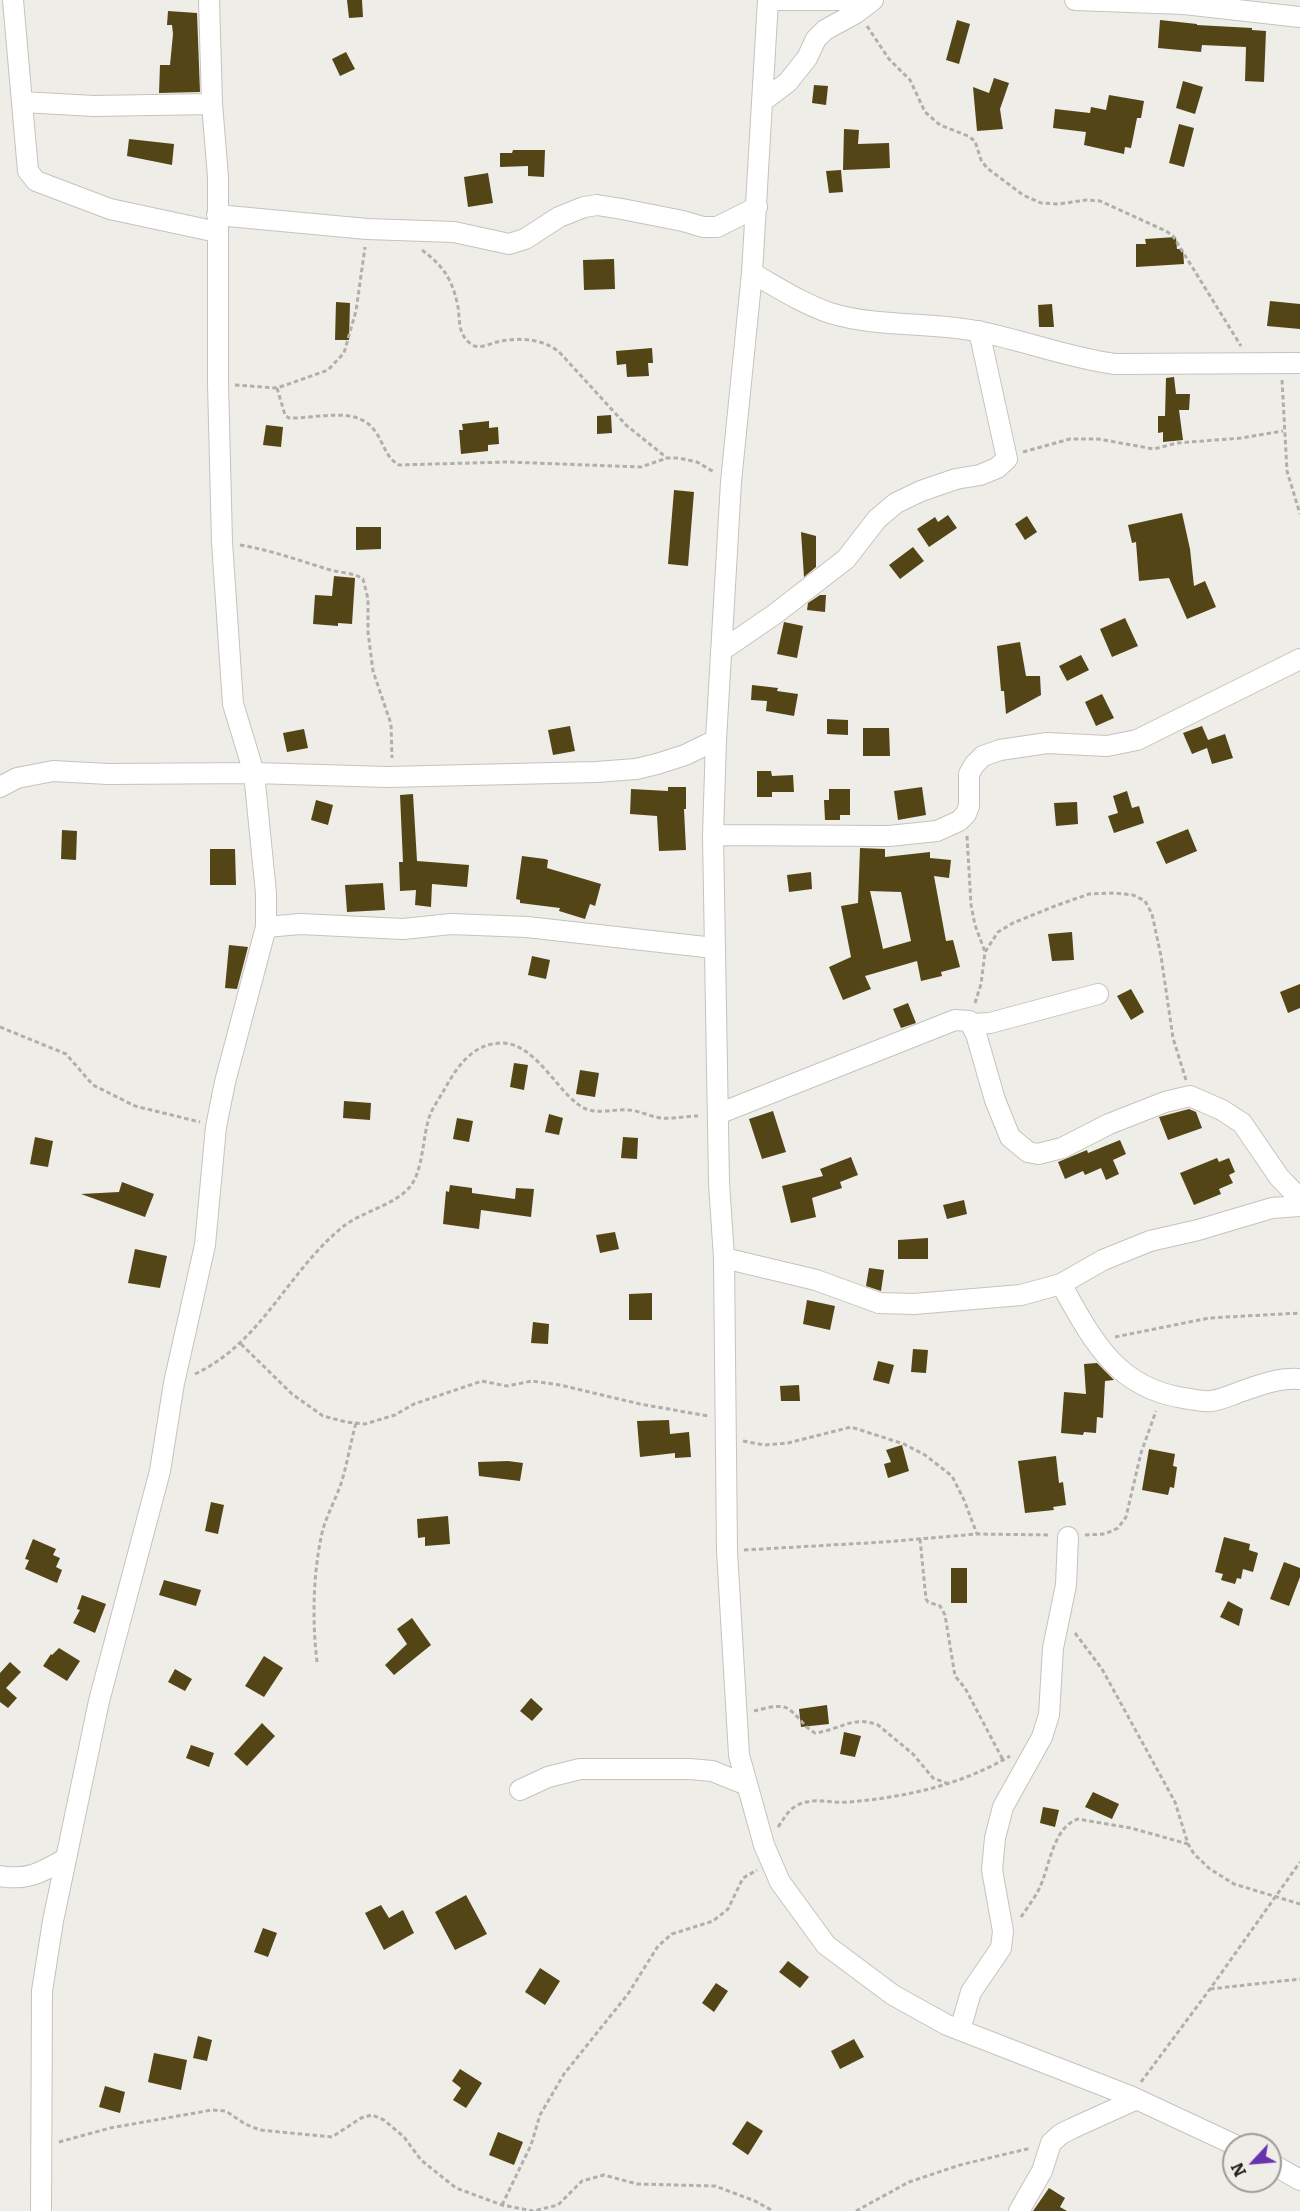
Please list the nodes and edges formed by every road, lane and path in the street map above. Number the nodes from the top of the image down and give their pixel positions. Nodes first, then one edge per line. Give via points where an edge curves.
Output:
1 (13, 0) edge
2 (209, 0) edge
3 (768, 0) edge
4 (1075, 0) edge
5 (1184, 2) edge
6 (856, 13) junction
7 (1300, 17) edge
8 (763, 101) junction
9 (22, 102) junction
10 (212, 104) junction
11 (757, 207) junction
12 (217, 224) junction
13 (367, 229) junction
14 (401, 230) junction
15 (752, 273) junction
16 (979, 331) junction
17 (1252, 362) junction
18 (1291, 363) edge
19 (218, 383) junction
20 (277, 388) junction
21 (1283, 431) junction
22 (667, 458) junction
23 (1007, 459) junction
24 (731, 482) junction
25 (1300, 514) edge
26 (222, 542) junction
27 (721, 651) junction
28 (1300, 659) edge
29 (716, 740) junction
30 (254, 773) junction
31 (387, 777) junction
32 (0, 787) edge
33 (966, 814) junction
34 (713, 835) junction
35 (266, 927) junction
36 (714, 948) junction
37 (985, 952) junction
38 (1098, 994) dead end
39 (970, 1023) junction
40 (0, 1027) edge
41 (1190, 1096) junction
42 (718, 1115) junction
43 (216, 1127) junction
44 (1300, 1199) edge
45 (1300, 1206) edge
46 (724, 1258) junction
47 (1061, 1284) junction
48 (1300, 1313) edge
49 (1093, 1341) junction
50 (241, 1344) junction
51 (1300, 1379) edge
52 (174, 1383) junction
53 (1162, 1395) junction
54 (356, 1423) junction
55 (725, 1427) junction
56 (977, 1534) junction
57 (1068, 1537) junction
58 (920, 1539) junction
59 (727, 1551) junction
60 (1059, 1613) junction
61 (317, 1662) dead end
62 (737, 1714) junction
63 (1013, 1754) dead end
64 (1003, 1760) junction
65 (950, 1784) junction
66 (747, 1785) junction
67 (520, 1790) dead end
68 (1188, 1844) junction
69 (764, 1845) junction
70 (65, 1859) junction
71 (1300, 1862) edge
72 (773, 1865) junction
73 (0, 1876) edge
74 (1277, 1896) junction
75 (1300, 1904) edge
76 (1020, 1918) dead end
77 (1300, 1979) edge
78 (1210, 1989) junction
79 (960, 2030) junction
80 (1134, 2098) junction
81 (1222, 2139) edge
82 (1051, 2143) junction
83 (40, 2147) junction
84 (1282, 2170) edge
85 (1300, 2180) edge
86 (502, 2205) junction
87 (40, 2211) edge
88 (533, 2211) edge
89 (773, 2211) edge
90 (856, 2211) edge
91 (1019, 2211) edge

1 - 9 street
2 - 10 street
3 - 6 street via 873,0
3 - 8 street
4 - 5 street
5 - 7 street
6 - 8 street via 825,30 788,82
6 - 17 path via 889,59 910,80 925,112 940,125 975,141 987,168 1023,195 1041,203 1100,201 1173,237
8 - 11 street
9 - 10 street via 94,106
9 - 12 street via 28,171 36,181 110,209
10 - 12 street
11 - 14 street via 717,227 703,227 597,205 559,217 510,244 454,232
11 - 15 street
12 - 13 street
12 - 19 street
13 - 14 street
13 - 20 path via 356,311 344,353 328,370
14 - 22 path via 440,264 448,277 458,302 460,330 470,343 482,347 528,340 551,345 626,425
15 - 16 street via 830,312 866,320
15 - 24 street
16 - 17 street via 1094,362
16 - 23 street
17 - 18 street
18 - 21 path
19 - 20 path
19 - 26 street
20 - 22 path via 289,418 352,416 368,422 392,461 399,465 507,462 640,467
21 - 23 path via 1177,443 1154,450 1098,439 1070,439
21 - 25 path via 1287,471
22 - 24 path via 698,462
23 - 27 street via 988,472 930,488 896,503 877,519 846,559
24 - 27 street
26 - 30 street via 233,704
26 - 31 path via 270,550 363,579 373,671 391,724 393,754
27 - 29 street
28 - 33 street via 1137,740 1107,746 1047,743 983,756 969,774
29 - 31 street via 636,769
29 - 34 street
30 - 31 street
30 - 32 street via 53,771 17,778
30 - 35 street
33 - 34 street via 937,831 889,836
33 - 37 path via 971,905
34 - 36 street
35 - 36 street via 527,927
35 - 43 street
36 - 42 street
37 - 39 path
37 - 41 path via 998,932 1013,923 1089,894 1133,895 1145,901 1152,915 1173,1038
38 - 39 street via 990,1023
39 - 41 street via 1010,1137 1028,1152 1038,1154 1062,1148 1109,1124
39 - 42 street via 955,1020
40 - 43 path via 66,1054 93,1085 135,1106
41 - 44 street via 1242,1123 1279,1177
42 - 46 street
42 - 50 path via 664,1118 637,1111 587,1109 531,1055 512,1044 474,1051 458,1065 429,1116 417,1173 409,1189 347,1224 314,1253
43 - 52 street via 205,1245
45 - 47 street via 1272,1208 1150,1241 1102,1260
46 - 47 street via 816,1280 879,1303 914,1304 1022,1294
46 - 55 street
47 - 49 street
48 - 49 path via 1209,1318
49 - 53 street via 1143,1387
50 - 52 path via 213,1365
50 - 54 path via 292,1394 323,1416
51 - 53 street via 1276,1381 1211,1401
52 - 70 street via 160,1471 99,1701
53 - 57 path via 1141,1453 1126,1517 1118,1528 1105,1534
54 - 55 path via 395,1415 414,1404 482,1381 507,1386 532,1381
54 - 61 path via 343,1478 322,1533 313,1630
55 - 56 path via 745,1442 764,1445 851,1427 904,1444 926,1455 952,1476
55 - 59 street
56 - 57 path
56 - 58 path
57 - 60 street via 1066,1585
58 - 59 path
58 - 64 path via 926,1599 940,1606 945,1615 955,1676
59 - 62 street
60 - 68 path via 1102,1669 1175,1802
60 - 79 street via 1049,1715 1042,1737 1003,1806 995,1838 992,1870 1002,1921 1000,1948 971,1992
62 - 65 path via 783,1707 815,1733 855,1721 871,1722 914,1754 933,1778
62 - 66 street via 739,1755
63 - 64 path
64 - 65 path
65 - 69 path via 871,1800 810,1801 797,1805
66 - 67 street via 712,1771 580,1769 548,1777
66 - 69 street
68 - 74 path via 1210,1869 1234,1884
68 - 76 path via 1131,1828 1073,1821 1062,1830 1039,1889
69 - 72 street
70 - 73 street via 36,1875 16,1879
70 - 83 street via 42,1991
71 - 74 path
72 - 79 street via 780,1882 826,1945 893,1995
72 - 86 path via 744,1878 728,1910 713,1921 672,1934 658,1946 628,1994 564,2074 540,2115 531,2145
74 - 75 path
74 - 78 path
77 - 78 path
78 - 80 path
79 - 80 street
80 - 81 street
80 - 82 street via 1061,2134
82 - 90 path via 909,2182
82 - 91 street via 1042,2171
83 - 86 path via 110,2128 212,2110 226,2110 260,2130 332,2137 372,2115 404,2137 421,2160 456,2188
83 - 87 street
84 - 85 street
86 - 88 path
88 - 89 path via 558,2205 582,2181 604,2175 637,2184 715,2186

